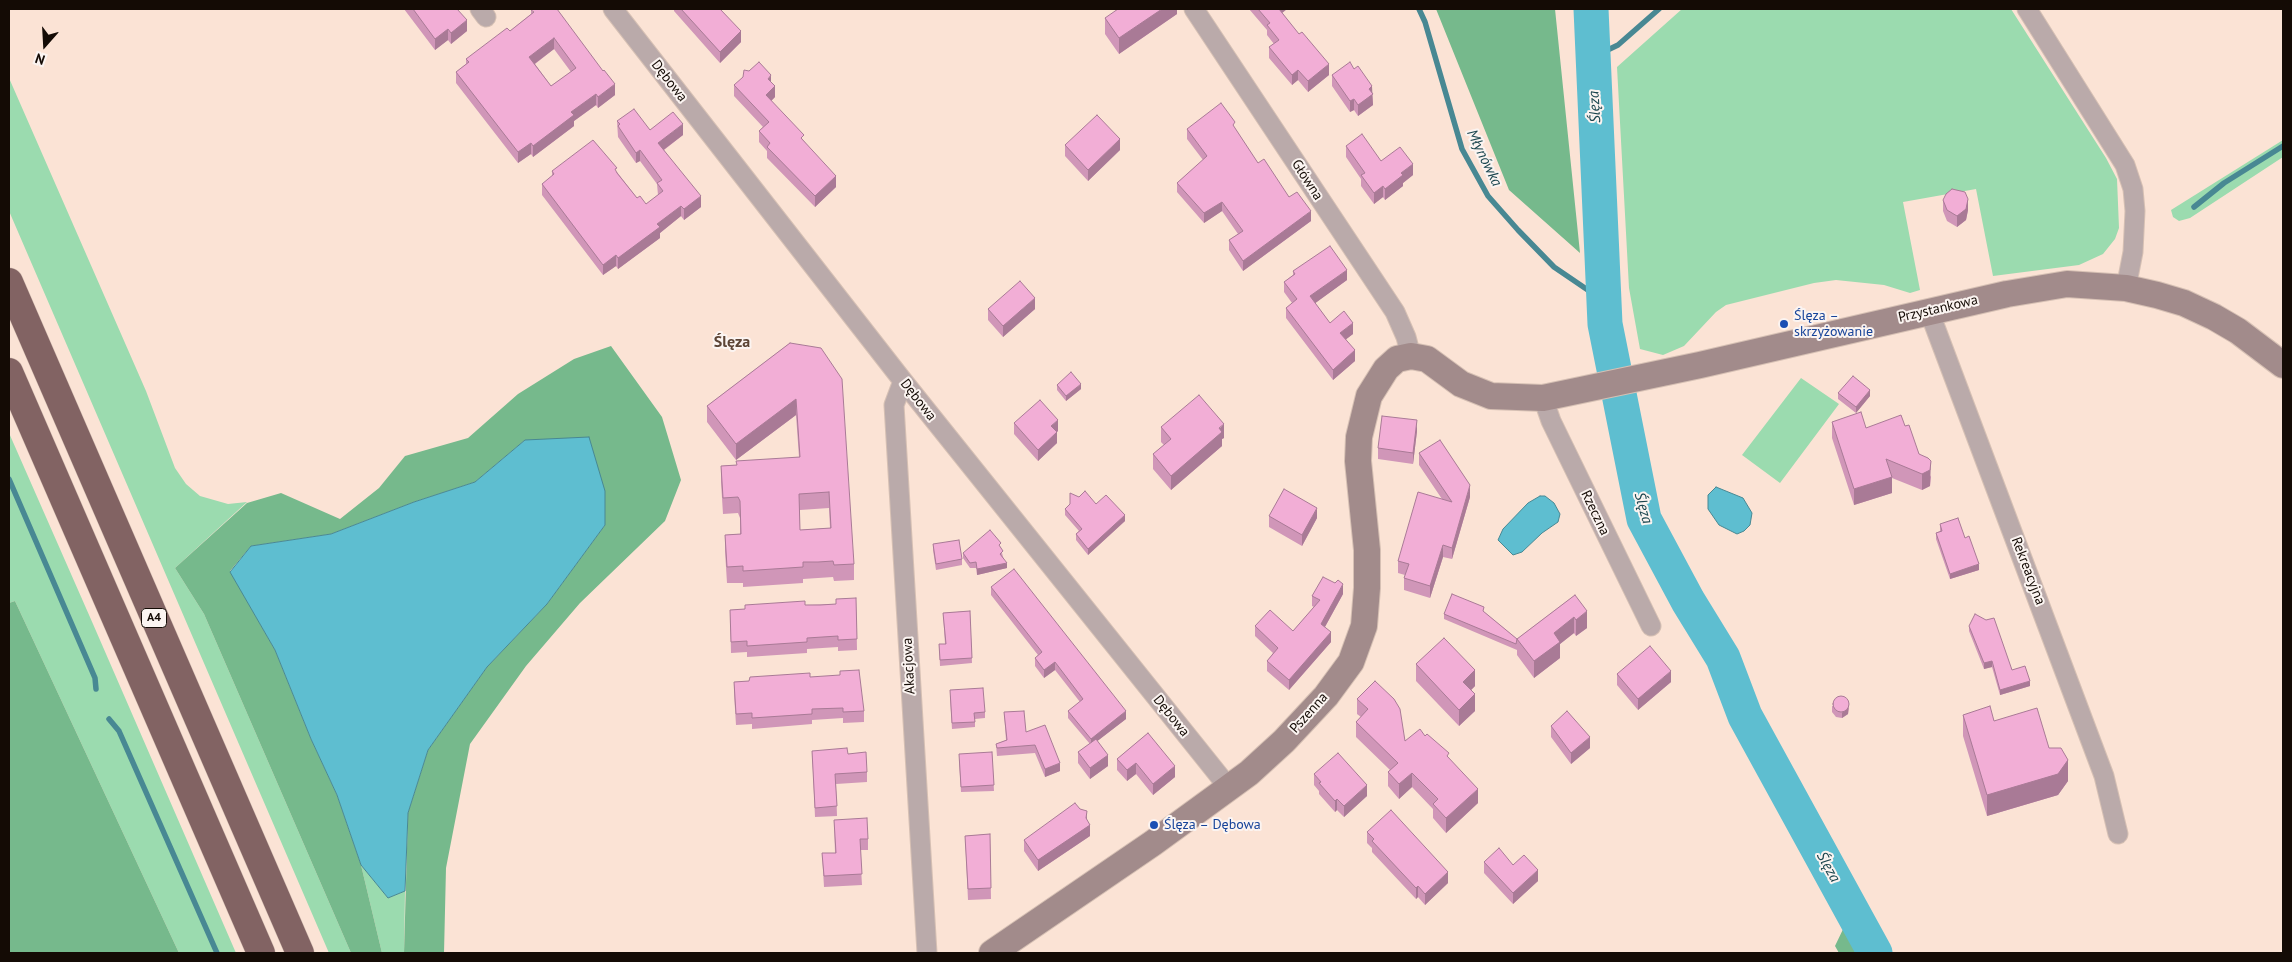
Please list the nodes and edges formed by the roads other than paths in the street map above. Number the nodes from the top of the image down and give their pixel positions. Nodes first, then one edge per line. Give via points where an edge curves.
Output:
1 (612, 9) edge
2 (1194, 9) edge
3 (2027, 9) edge
4 (9, 282) edge
5 (2126, 288) junction
6 (1929, 311) junction
7 (1411, 356) junction
8 (2283, 365) edge
9 (9, 372) edge
10 (903, 381) junction
11 (1543, 398) junction
12 (1651, 626) dead end
13 (1229, 788) junction
14 (2118, 834) dead end
15 (261, 953) edge
16 (300, 953) edge
17 (927, 953) edge
18 (992, 953) edge

1 - 10 street, Dębowa
2 - 7 street, Główna via 1395,312
3 - 5 street via 2125,164 2136,211
4 - 16 highway, A4
5 - 6 street, Przystankowa via 2067,284
5 - 8 street, Przystankowa via 2184,303 2214,317
6 - 11 street, Przystankowa
6 - 14 street, Rekreacyjna via 2104,776
7 - 11 street, Przystankowa via 1427,360 1477,392 1508,398
7 - 13 street, Pszenna via 1391,363 1376,381 1364,407 1358,437 1368,588 1364,626 1351,662 1302,722 1266,758
9 - 15 highway, A4
10 - 13 street, Dębowa
10 - 17 street, Akacjowa via 894,405
11 - 12 street, Rzeczna via 1551,421
13 - 18 street, Pszenna

